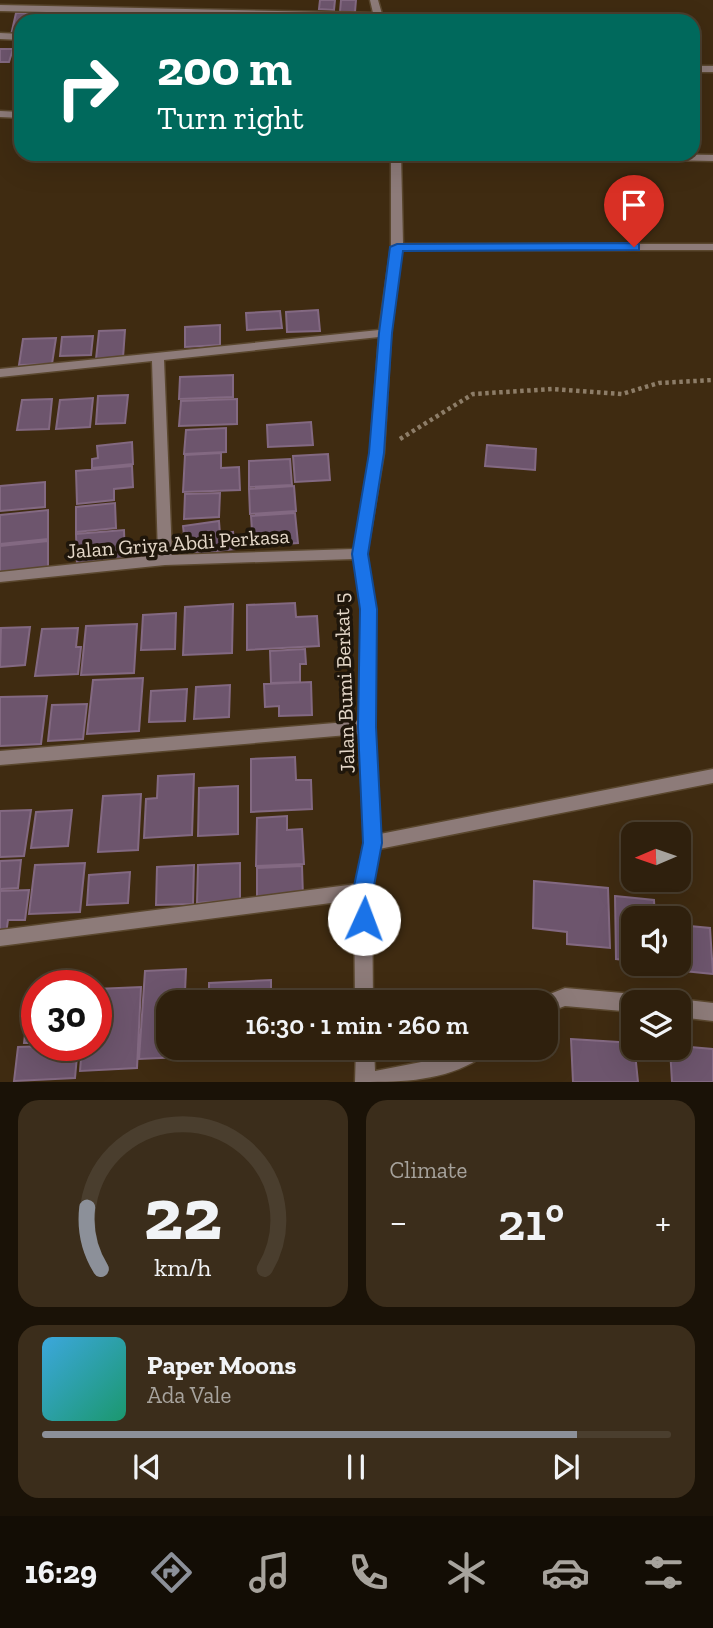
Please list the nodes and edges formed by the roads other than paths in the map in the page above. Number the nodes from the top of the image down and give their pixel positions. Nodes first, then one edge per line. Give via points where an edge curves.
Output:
1 (0, 8) edge
2 (207, 14) edge
3 (396, 161) edge
4 (397, 247) junction
5 (713, 247) edge
6 (385, 333) junction
7 (158, 358) junction
8 (0, 373) edge
9 (360, 554) junction
10 (165, 560) junction
11 (0, 577) edge
12 (367, 727) junction
13 (0, 758) edge
14 (713, 776) edge
15 (372, 843) junction
16 (363, 891) junction
17 (0, 938) edge
18 (365, 990) edge
19 (558, 1000) edge
20 (621, 1002) edge
21 (691, 1009) edge
22 (713, 1012) edge
23 (365, 1060) edge
24 (460, 1060) edge
25 (365, 1082) edge

1 - 2 street
3 - 4 street, Jalan Bumi Berkat 5
4 - 5 street
4 - 6 street, Jalan Bumi Berkat 5
6 - 7 street
6 - 9 street, Jalan Bumi Berkat 5 via 377,453
7 - 8 street
7 - 10 street
9 - 10 street, Jalan Griya Abdi Perkasa
9 - 12 street, Jalan Bumi Berkat 5 via 368,609
10 - 11 street, Jalan Griya Abdi Perkasa
12 - 13 street
12 - 15 street, Jalan Bumi Berkat 5
14 - 15 street
15 - 16 street, Jalan Bumi Berkat 5
16 - 17 street
16 - 18 street, Jalan Bumi Berkat 5
19 - 20 street
21 - 22 street
23 - 25 street
24 - 25 street via 451,1066

